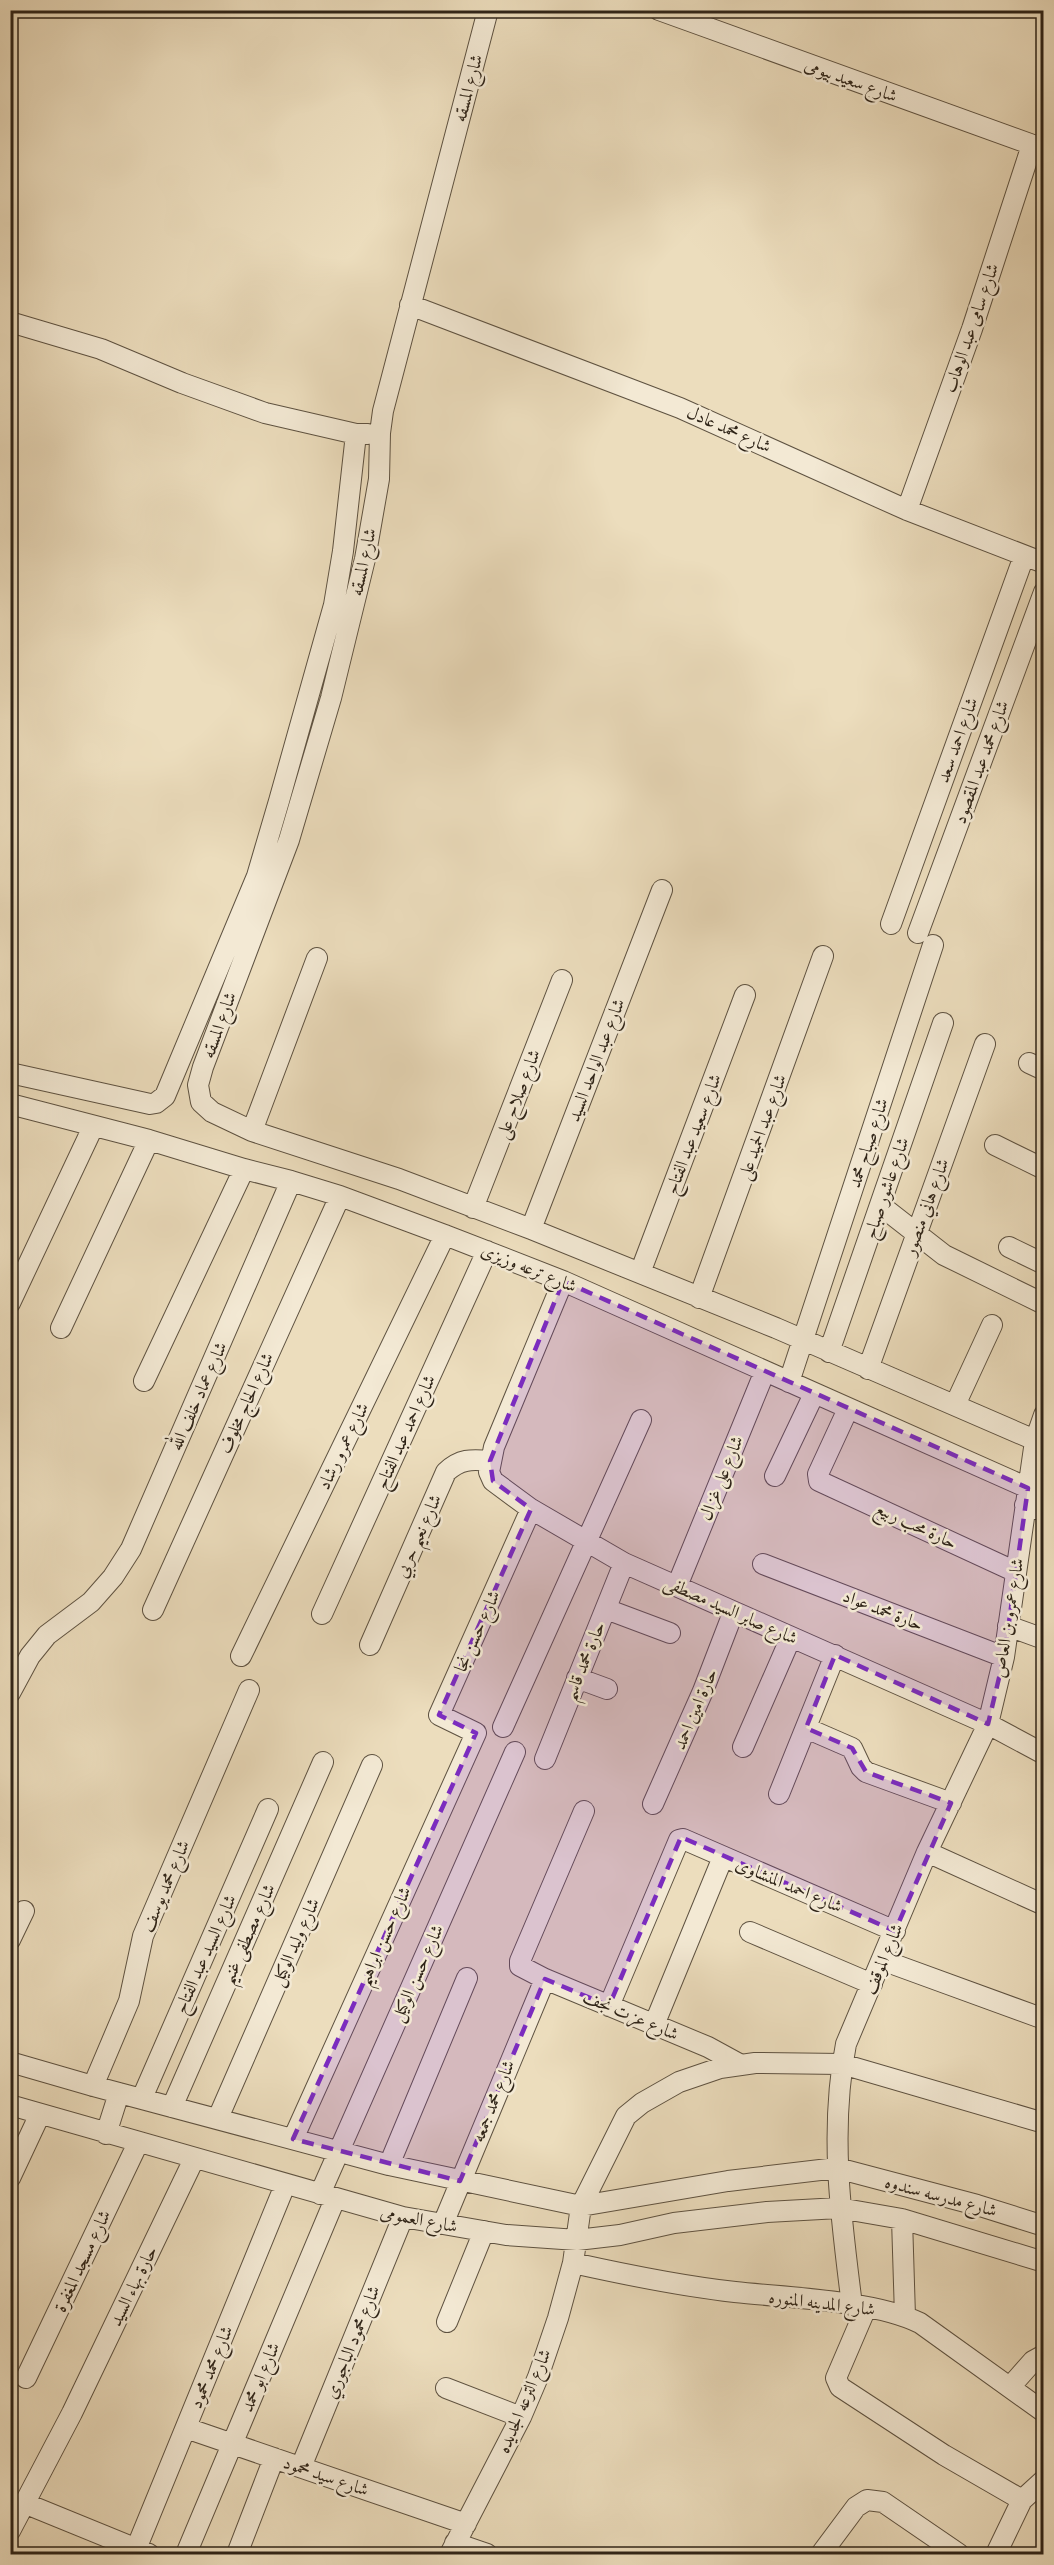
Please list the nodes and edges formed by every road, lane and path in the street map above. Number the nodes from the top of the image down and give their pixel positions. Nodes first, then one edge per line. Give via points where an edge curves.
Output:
1 (488, 10) edge
2 (659, 10) edge
3 (1038, 147) edge
4 (410, 305) junction
5 (10, 322) edge
6 (380, 433) junction
7 (356, 434) junction
8 (907, 510) junction
9 (1024, 556) junction
10 (1044, 563) edge
11 (1044, 592) edge
12 (662, 890) dead end
13 (891, 924) dead end
14 (925, 939) joint
15 (823, 956) dead end
16 (317, 958) dead end
17 (562, 980) dead end
18 (745, 995) dead end
19 (943, 1023) dead end
20 (985, 1044) dead end
21 (10, 1073) edge
22 (201, 1102) joint
23 (10, 1104) edge
24 (93, 1127) junction
25 (252, 1131) junction
26 (149, 1140) junction
27 (995, 1145) dead end
28 (244, 1169) junction
29 (1044, 1169) edge
30 (291, 1181) junction
31 (340, 1196) junction
32 (880, 1205) junction
33 (473, 1208) junction
34 (531, 1229) junction
35 (916, 1234) junction
36 (445, 1235) junction
37 (1009, 1247) dead end
38 (487, 1251) junction
39 (1044, 1264) edge
40 (640, 1273) junction
41 (562, 1281) junction
42 (699, 1298) junction
43 (10, 1303) edge
44 (1044, 1304) edge
45 (992, 1325) dead end
46 (62, 1328) dead end
47 (804, 1342) junction
48 (828, 1352) junction
49 (868, 1369) junction
50 (765, 1371) junction
51 (144, 1381) dead end
52 (789, 1382) junction
53 (814, 1394) junction
54 (956, 1406) junction
55 (848, 1409) junction
56 (1044, 1415) edge
57 (641, 1419) dead end
58 (1039, 1442) edge
59 (489, 1466) junction
60 (775, 1476) dead end
61 (1032, 1501) edge
62 (531, 1509) junction
63 (588, 1542) junction
64 (624, 1563) junction
65 (763, 1564) dead end
66 (1016, 1572) junction
67 (677, 1586) junction
68 (606, 1609) junction
69 (153, 1610) dead end
70 (733, 1612) junction
71 (322, 1614) dead end
72 (1008, 1626) junction
73 (670, 1633) dead end
74 (791, 1637) junction
75 (1044, 1639) edge
76 (370, 1645) dead end
77 (835, 1655) junction
78 (242, 1656) dead end
79 (1004, 1657) junction
80 (577, 1678) junction
81 (607, 1689) dead end
82 (249, 1690) dead end
83 (10, 1693) edge
84 (988, 1724) junction
85 (503, 1727) dead end
86 (807, 1728) junction
87 (476, 1733) joint
88 (744, 1747) dead end
89 (515, 1752) dead end
90 (1044, 1754) edge
91 (545, 1759) dead end
92 (323, 1762) dead end
93 (372, 1765) dead end
94 (779, 1794) dead end
95 (951, 1803) junction
96 (653, 1804) dead end
97 (268, 1809) dead end
98 (584, 1811) dead end
99 (927, 1852) junction
100 (723, 1857) junction
101 (1044, 1905) edge
102 (24, 1911) dead end
103 (895, 1931) junction
104 (750, 1932) dead end
105 (10, 1940) edge
106 (882, 1960) junction
107 (467, 1978) dead end
108 (545, 1979) junction
109 (872, 1984) junction
110 (609, 2006) junction
111 (1044, 2019) edge
112 (654, 2025) junction
113 (10, 2062) edge
114 (842, 2064) junction
115 (741, 2065) junction
116 (93, 2086) junction
117 (119, 2093) junction
118 (142, 2098) junction
119 (10, 2105) edge
120 (172, 2107) junction
121 (40, 2114) junction
122 (218, 2118) junction
123 (1044, 2123) edge
124 (106, 2134) junction
125 (293, 2139) junction
126 (138, 2143) junction
127 (338, 2151) junction
128 (194, 2159) junction
129 (389, 2165) junction
130 (837, 2169) junction
131 (10, 2178) edge
132 (460, 2181) junction
133 (285, 2185) junction
134 (668, 2191) junction
135 (327, 2197) junction
136 (581, 2206) junction
137 (839, 2208) junction
138 (403, 2217) junction
139 (902, 2219) junction
140 (674, 2223) junction
141 (443, 2224) junction
142 (1044, 2226) edge
143 (484, 2231) junction
144 (577, 2240) junction
145 (1044, 2262) edge
146 (573, 2263) junction
147 (859, 2306) junction
148 (904, 2316) junction
149 (447, 2322) dead end
150 (1044, 2355) edge
151 (26, 2378) dead end
152 (1010, 2387) junction
153 (446, 2388) dead end
154 (1044, 2412) edge
155 (521, 2418) junction
156 (186, 2428) junction
157 (232, 2443) junction
158 (274, 2458) junction
159 (301, 2467) junction
160 (1044, 2480) edge
161 (1022, 2500) junction
162 (24, 2503) junction
163 (466, 2524) junction
164 (10, 2531) edge
165 (453, 2549) edge
166 (142, 2552) edge
167 (186, 2554) edge
168 (237, 2554) edge
169 (483, 2554) edge
170 (821, 2554) edge
171 (959, 2554) edge
172 (996, 2554) edge

1 - 4 street, شارع المسقه
2 - 3 street, شارع سعيد بيومى
3 - 8 street, شارع سامى عبد الوهاب
4 - 6 street, شارع المسقه
4 - 8 street, شارع محمد عادل via 680,408
5 - 7 street via 101,349 265,413
6 - 7 street
6 - 22 street, شارع المسقه via 379,479 365,559 331,698 289,840 203,1067 198,1085
7 - 21 street, شارع المسقه via 334,605 279,801 257,876 165,1096 150,1104
8 - 9 street, شارع محمد عادل
9 - 10 street, شارع محمد عادل
9 - 13 street, شارع احمد سعد
11 - 14 street, شارع محمد عبد المقصود
12 - 34 street, شارع عبد الواحد السيد
14 - 47 street, شارع صباح محمد
15 - 42 street, شارع عبد الحميد على
16 - 25 street
17 - 33 street, شارع صلاح على
18 - 40 street, شارع سعيد عبد الفتاح
19 - 32 street, شارع عاشور صباح
20 - 35 street, شارع هاني منصور
22 - 25 street, شارع ترعه وزيزى via 212,1112
23 - 24 street, شارع ترعه وزيزى
24 - 26 street, شارع ترعه وزيزى
24 - 43 street
25 - 33 street, شارع ترعه وزيزى via 399,1179
26 - 28 street, شارع ترعه وزيزى
26 - 46 street
27 - 29 street
28 - 30 street, شارع ترعه وزيزى
28 - 51 street
30 - 31 street, شارع ترعه وزيزى
30 - 83 street, شارع عماد خلف الله via 131,1549 92,1602 48,1635 30,1656
31 - 36 street, شارع ترعه وزيزى
31 - 69 street, شارع الحاج مخلوف
32 - 35 street
32 - 48 street, شارع عاشور صباح
33 - 34 street, شارع ترعه وزيزى
34 - 40 street, شارع ترعه وزيزى
35 - 44 street via 944,1255
35 - 49 street, شارع هاني منصور
36 - 38 street, شارع ترعه وزيزى
36 - 78 street, شارع عمرو رشاد
37 - 39 street
38 - 41 street, شارع ترعه وزيزى
38 - 71 street, شارع احمد عبد الفتاح
40 - 42 street, شارع ترعه وزيزى
41 - 50 street, شارع ترعه وزيزى
41 - 59 street
42 - 47 street, شارع ترعه وزيزى
45 - 54 street
47 - 48 street, شارع ترعه وزيزى
47 - 52 street, شارع صباح محمد
48 - 49 street, شارع ترعه وزيزى
49 - 54 street, شارع ترعه وزيزى
50 - 52 street, شارع ترعه وزيزى
50 - 67 street, شارع على غزال
52 - 53 street, شارع ترعه وزيزى
53 - 55 street, شارع ترعه وزيزى
53 - 60 street
54 - 58 street, شارع ترعه وزيزى
55 - 61 street, شارع ترعه وزيزى
55 - 66 street, حارة محب ربيع via 819,1480
56 - 58 street, شارع عمرو بن العاص
57 - 63 street
58 - 61 street, شارع عمرو بن العاص
59 - 62 street, شارع صابر السيد مصطفى via 493,1481
59 - 76 street, شارع نعيم حربي via 469,1458 446,1472
61 - 66 street, شارع عمرو بن العاص
62 - 63 street, شارع صابر السيد مصطفى
62 - 87 street, شارع حسن نجا via 440,1715
63 - 64 street, شارع صابر السيد مصطفى
63 - 85 street
64 - 67 street, شارع صابر السيد مصطفى
64 - 68 street, حارة محمد قاسم
65 - 79 street, حارة محمد عواد
66 - 72 street, شارع عمرو بن العاص
67 - 70 street, شارع صابر السيد مصطفى
68 - 73 street
68 - 80 street, حارة محمد قاسم
70 - 74 street, شارع صابر السيد مصطفى
70 - 96 street, حارة امين احمد via 704,1690
72 - 75 street
72 - 79 street, شارع عمرو بن العاص
74 - 77 street, شارع صابر السيد مصطفى
74 - 88 street
77 - 84 street, شارع صابر السيد مصطفى
77 - 86 street
79 - 84 street, شارع عمرو بن العاص
80 - 81 street
80 - 91 street, حارة محمد قاسم
82 - 116 street, شارع محمد يوسف via 143,1936 129,2001
84 - 90 street, شارع صابر السيد مصطفى
84 - 95 street, شارع الموقف
86 - 94 street
86 - 95 street via 852,1748 866,1772
87 - 125 street, شارع حسن ابراهيم
89 - 127 street, شارع حسن الوكيل
92 - 120 street, شارع مصطفى غنيم
93 - 122 street, شارع وليد الوكيل
95 - 99 street, شارع الموقف
97 - 118 street, شارع السيد عبد الفتاح
98 - 108 street, شارع عزت نجف via 520,1961 520,1966
99 - 101 street
99 - 103 street, شارع الموقف
100 - 103 street, شارع احمد المنشاوى
100 - 110 street, شارع احمد المنشاوى via 680,1840
100 - 112 street
102 - 105 street
103 - 106 street, شارع الموقف
104 - 109 street
106 - 109 street, شارع الموقف
106 - 111 street
107 - 129 street
108 - 110 street, شارع عزت نجف
108 - 132 street, شارع محمد جمعه
109 - 114 street, شارع الموقف via 846,2044
110 - 112 street, شارع عزت نجف
112 - 115 street, شارع عزت نجف
113 - 116 street
114 - 115 street, شارع الترعه الجديده
114 - 123 street, شارع الترعه الجديده
114 - 130 street, شارع الموقف
115 - 136 street, شارع الترعه الجديده via 679,2082 626,2116
116 - 117 street
117 - 118 street
117 - 124 street
118 - 120 street
119 - 121 street, شارع العمومى
120 - 122 street
121 - 124 street, شارع العمومى
121 - 131 street
122 - 125 street
124 - 126 street, شارع العمومى
125 - 127 street
126 - 128 street, شارع العمومى
126 - 151 street, شارع مسجد المغفرة
127 - 129 street
127 - 135 street, شارع حسن الوكيل
128 - 133 street, شارع العمومى
128 - 162 street, حارة بهاء السيد via 72,2413
129 - 132 street
130 - 134 street
130 - 137 street, شارع الموقف
130 - 142 street, شارع مدرسه سندوه
132 - 136 street
132 - 141 street, شارع محمد جمعه
133 - 135 street, شارع العمومى
133 - 156 street, شارع محمد محمود
134 - 136 street
134 - 140 street
135 - 138 street, شارع العمومى
135 - 157 street, شارع ابو محمد
136 - 144 street, شارع الترعه الجديده
137 - 139 street, شارع مدرسه سندوه
137 - 140 street, شارع العمومى
137 - 147 street, شارع الموقف
138 - 141 street, شارع العمومى
138 - 159 street, شارع محمود الباجوري
139 - 145 street, شارع مدرسه سندوه
139 - 148 street
140 - 144 street, شارع العمومى
141 - 143 street, شارع العمومى
143 - 144 street, شارع العمومى
143 - 149 street
144 - 146 street, شارع الترعه الجديده
146 - 147 street, شارع المدينه المنوره via 674,2284
146 - 155 street, شارع الترعه الجديده via 555,2328
147 - 148 street, شارع المدينه المنوره
147 - 161 street via 836,2378 840,2387
148 - 152 street, شارع المدينه المنوره via 920,2323
150 - 152 street via 1033,2361
152 - 154 street, شارع المدينه المنوره
153 - 155 street
155 - 163 street, شارع الترعه الجديده
156 - 157 street, شارع سيد محمود
156 - 166 street, شارع محمد محمود
157 - 158 street, شارع سيد محمود
157 - 167 street, شارع ابو محمد
158 - 159 street, شارع سيد محمود
158 - 168 street
159 - 163 street, شارع سيد محمود
160 - 161 street
161 - 172 street
162 - 164 street, حارة بهاء السيد
162 - 166 street
163 - 165 street, شارع الترعه الجديده
165 - 169 street
170 - 171 street via 856,2507 867,2500 883,2502

